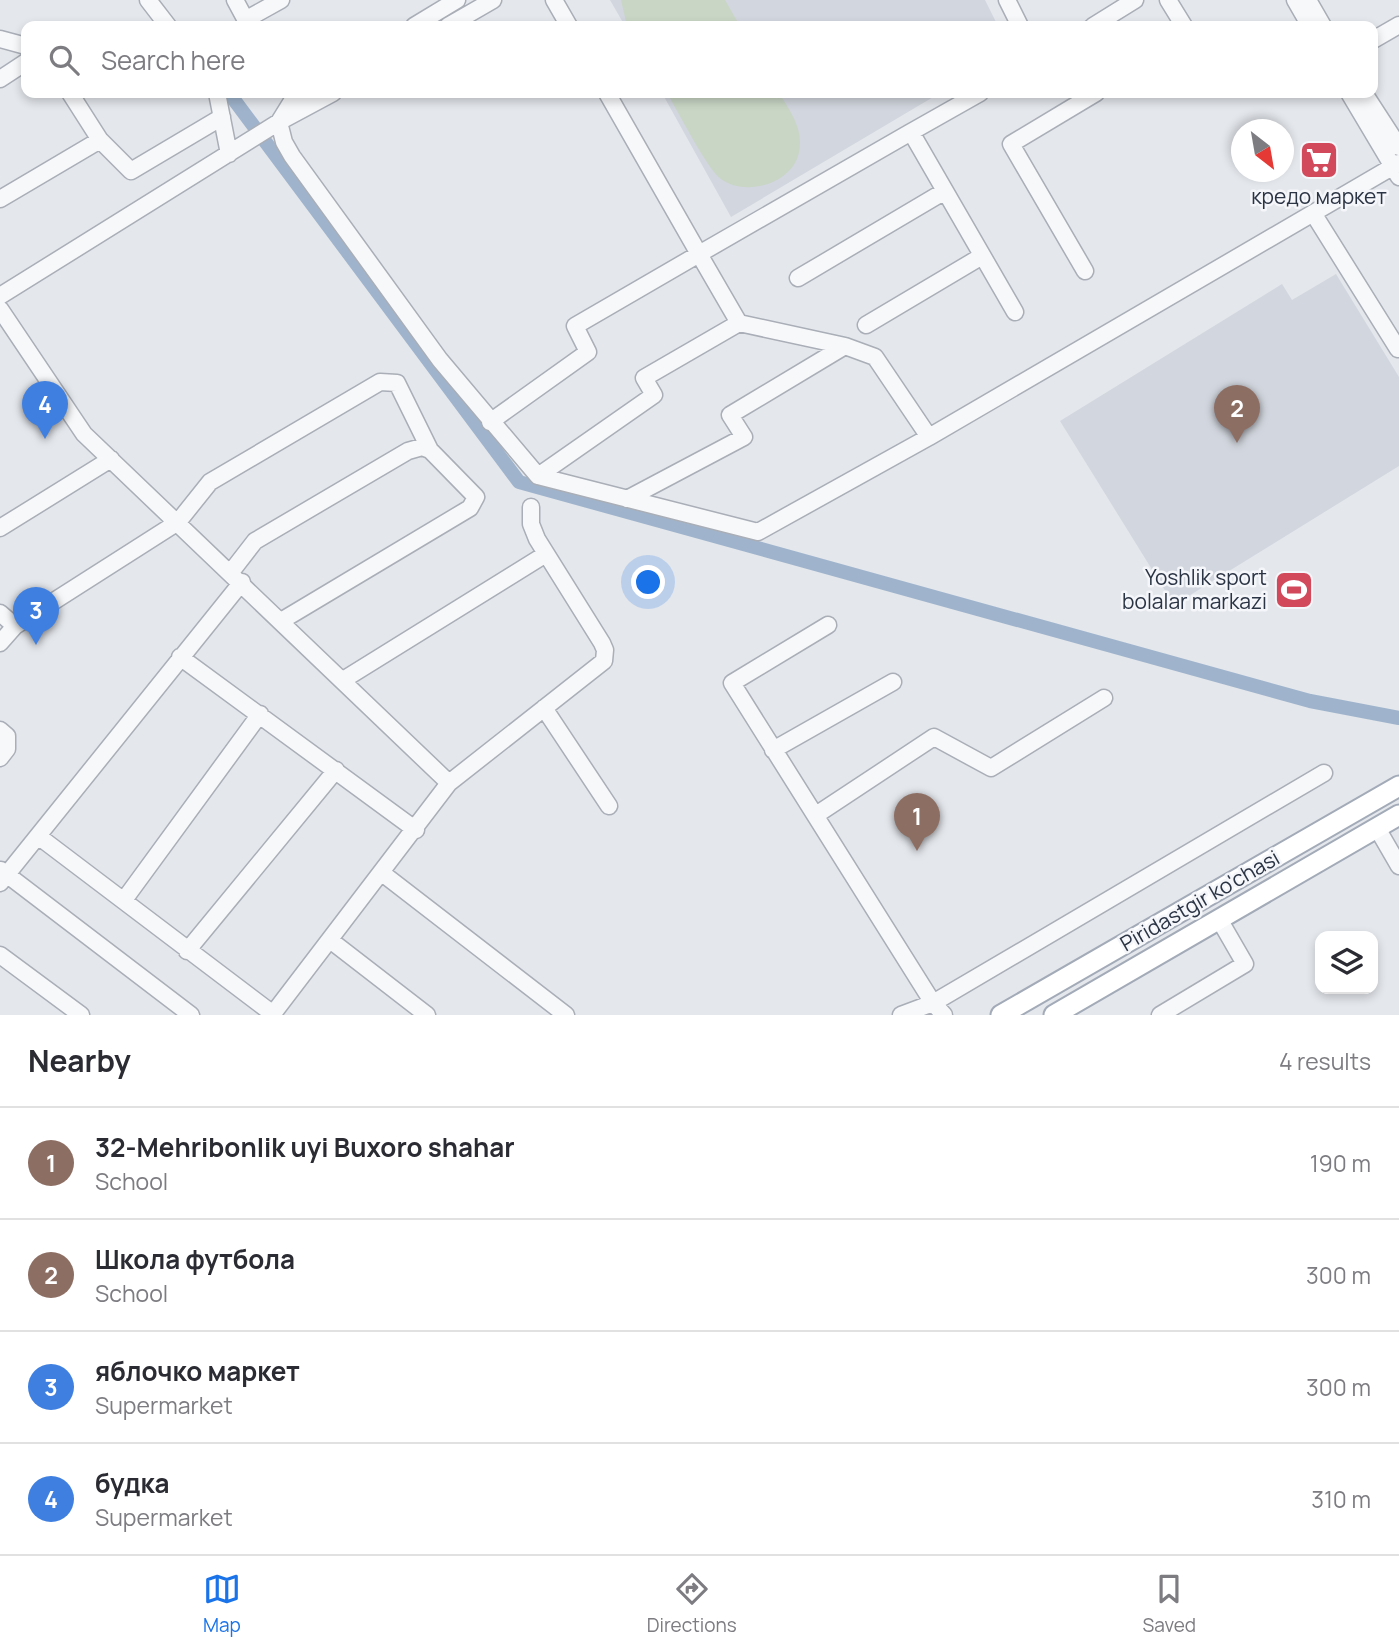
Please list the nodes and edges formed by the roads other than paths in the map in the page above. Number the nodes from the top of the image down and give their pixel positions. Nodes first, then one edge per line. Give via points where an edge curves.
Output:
1 (148, 0) edge
2 (235, 0) edge
3 (281, 0) edge
4 (457, 0) edge
5 (493, 0) edge
6 (554, 0) edge
7 (1007, 0) edge
8 (1135, 0) edge
9 (1168, 0) edge
10 (1295, 0) edge
11 (1308, 0) edge
12 (164, 21) edge
13 (246, 21) edge
14 (250, 21) edge
15 (422, 21) edge
16 (457, 21) edge
17 (566, 21) edge
18 (1018, 21) edge
19 (1101, 21) edge
20 (1181, 21) edge
21 (1307, 21) edge
22 (1320, 21) edge
23 (1399, 25) edge
24 (1378, 37) edge
25 (0, 39) edge
26 (21, 45) edge
27 (21, 65) edge
28 (0, 79) edge
29 (73, 98) edge
30 (218, 98) edge
31 (293, 98) edge
32 (324, 98) edge
33 (610, 98) edge
34 (971, 98) edge
35 (1088, 98) edge
36 (1352, 98) edge
37 (1367, 98) edge
38 (222, 117) junction
39 (273, 127) junction
40 (911, 132) junction
41 (100, 140) junction
42 (1399, 147) edge
43 (229, 154) junction
44 (1397, 169) edge
45 (945, 191) junction
46 (0, 199) edge
47 (1313, 214) junction
48 (699, 254) junction
49 (982, 256) junction
50 (1085, 271) dead end
51 (798, 278) dead end
52 (0, 296) edge
53 (0, 309) edge
54 (1015, 312) dead end
55 (739, 323) junction
56 (866, 326) dead end
57 (845, 346) junction
58 (1398, 349) edge
59 (490, 422) junction
60 (929, 437) junction
61 (430, 450) junction
62 (111, 459) junction
63 (538, 476) junction
64 (626, 499) junction
65 (531, 507) dead end
66 (178, 522) junction
67 (0, 528) edge
68 (546, 554) junction
69 (236, 577) junction
70 (0, 613) edge
71 (281, 621) junction
72 (828, 625) dead end
73 (15, 626) junction
74 (0, 643) edge
75 (180, 657) junction
76 (343, 680) junction
77 (893, 682) dead end
78 (1104, 698) dead end
79 (544, 708) junction
80 (260, 714) junction
81 (0, 730) edge
82 (773, 750) junction
83 (0, 758) edge
84 (336, 770) junction
85 (1324, 774) dead end
86 (449, 783) junction
87 (1399, 786) edge
88 (608, 806) dead end
89 (816, 815) junction
90 (1399, 815) edge
91 (1377, 828) junction
92 (415, 830) junction
93 (38, 836) junction
94 (1399, 866) edge
95 (382, 873) junction
96 (3, 876) edge
97 (124, 900) junction
98 (1219, 919) junction
99 (331, 940) junction
100 (187, 951) junction
101 (0, 955) edge
102 (933, 1003) junction
103 (273, 1014) edge
104 (81, 1015) edge
105 (191, 1015) edge
106 (427, 1015) edge
107 (566, 1015) edge
108 (901, 1015) edge
109 (944, 1015) edge
110 (1000, 1015) edge
111 (1054, 1015) edge
112 (1160, 1015) edge

1 - 12 street
2 - 13 street
3 - 14 street
4 - 15 street
5 - 16 street
6 - 17 street
7 - 18 street
8 - 19 street
9 - 20 street
10 - 21 street
11 - 22 street
23 - 24 street
25 - 26 street
27 - 28 street
29 - 41 street
30 - 38 street
31 - 39 street
32 - 39 street
33 - 48 street
34 - 40 street
35 - 50 street via 1012,144
36 - 44 street
37 - 42 street
38 - 41 street via 131,172
38 - 43 street
39 - 43 street
39 - 59 street via 440,360
40 - 45 street
40 - 48 street
41 - 46 street
43 - 52 street
44 - 47 street
45 - 49 street
45 - 51 street
47 - 58 street
47 - 60 street
48 - 55 street
48 - 59 street via 575,326 588,352
49 - 54 street
49 - 56 street
53 - 62 street via 83,434
55 - 57 street
55 - 63 street via 644,378 654,395
57 - 60 street via 875,357
57 - 64 street via 730,415 744,437
59 - 63 street
60 - 64 street via 758,533
61 - 66 street via 397,383 380,382 210,482
61 - 69 street via 408,451 256,541
61 - 71 street via 476,497 470,508
62 - 66 street
62 - 67 street
63 - 64 street
65 - 68 street via 531,524
66 - 69 street
66 - 73 street
68 - 76 street
68 - 79 street via 605,650 604,661
69 - 71 street
69 - 75 street
70 - 73 street
71 - 76 street
72 - 82 street via 732,683
73 - 74 street
75 - 80 street
75 - 93 street
76 - 86 street
77 - 82 street
78 - 89 street via 991,768 934,737
79 - 86 street
79 - 88 street
80 - 84 street
80 - 97 street
81 - 83 street via 7,736 7,749
82 - 89 street
84 - 92 street
84 - 100 street
85 - 102 street
86 - 92 street
87 - 110 main road, Piridastgir ko'chasi
89 - 102 street
90 - 91 main road, Piridastgir ko'chasi
91 - 94 street
91 - 98 main road, Piridastgir ko'chasi
92 - 95 street
93 - 96 street
93 - 97 street
95 - 99 street
95 - 107 street
96 - 105 street
97 - 100 street
98 - 111 main road, Piridastgir ko'chasi
98 - 112 street via 1245,964
99 - 103 street
99 - 106 street
100 - 103 street
101 - 104 street
102 - 108 street
102 - 109 street

